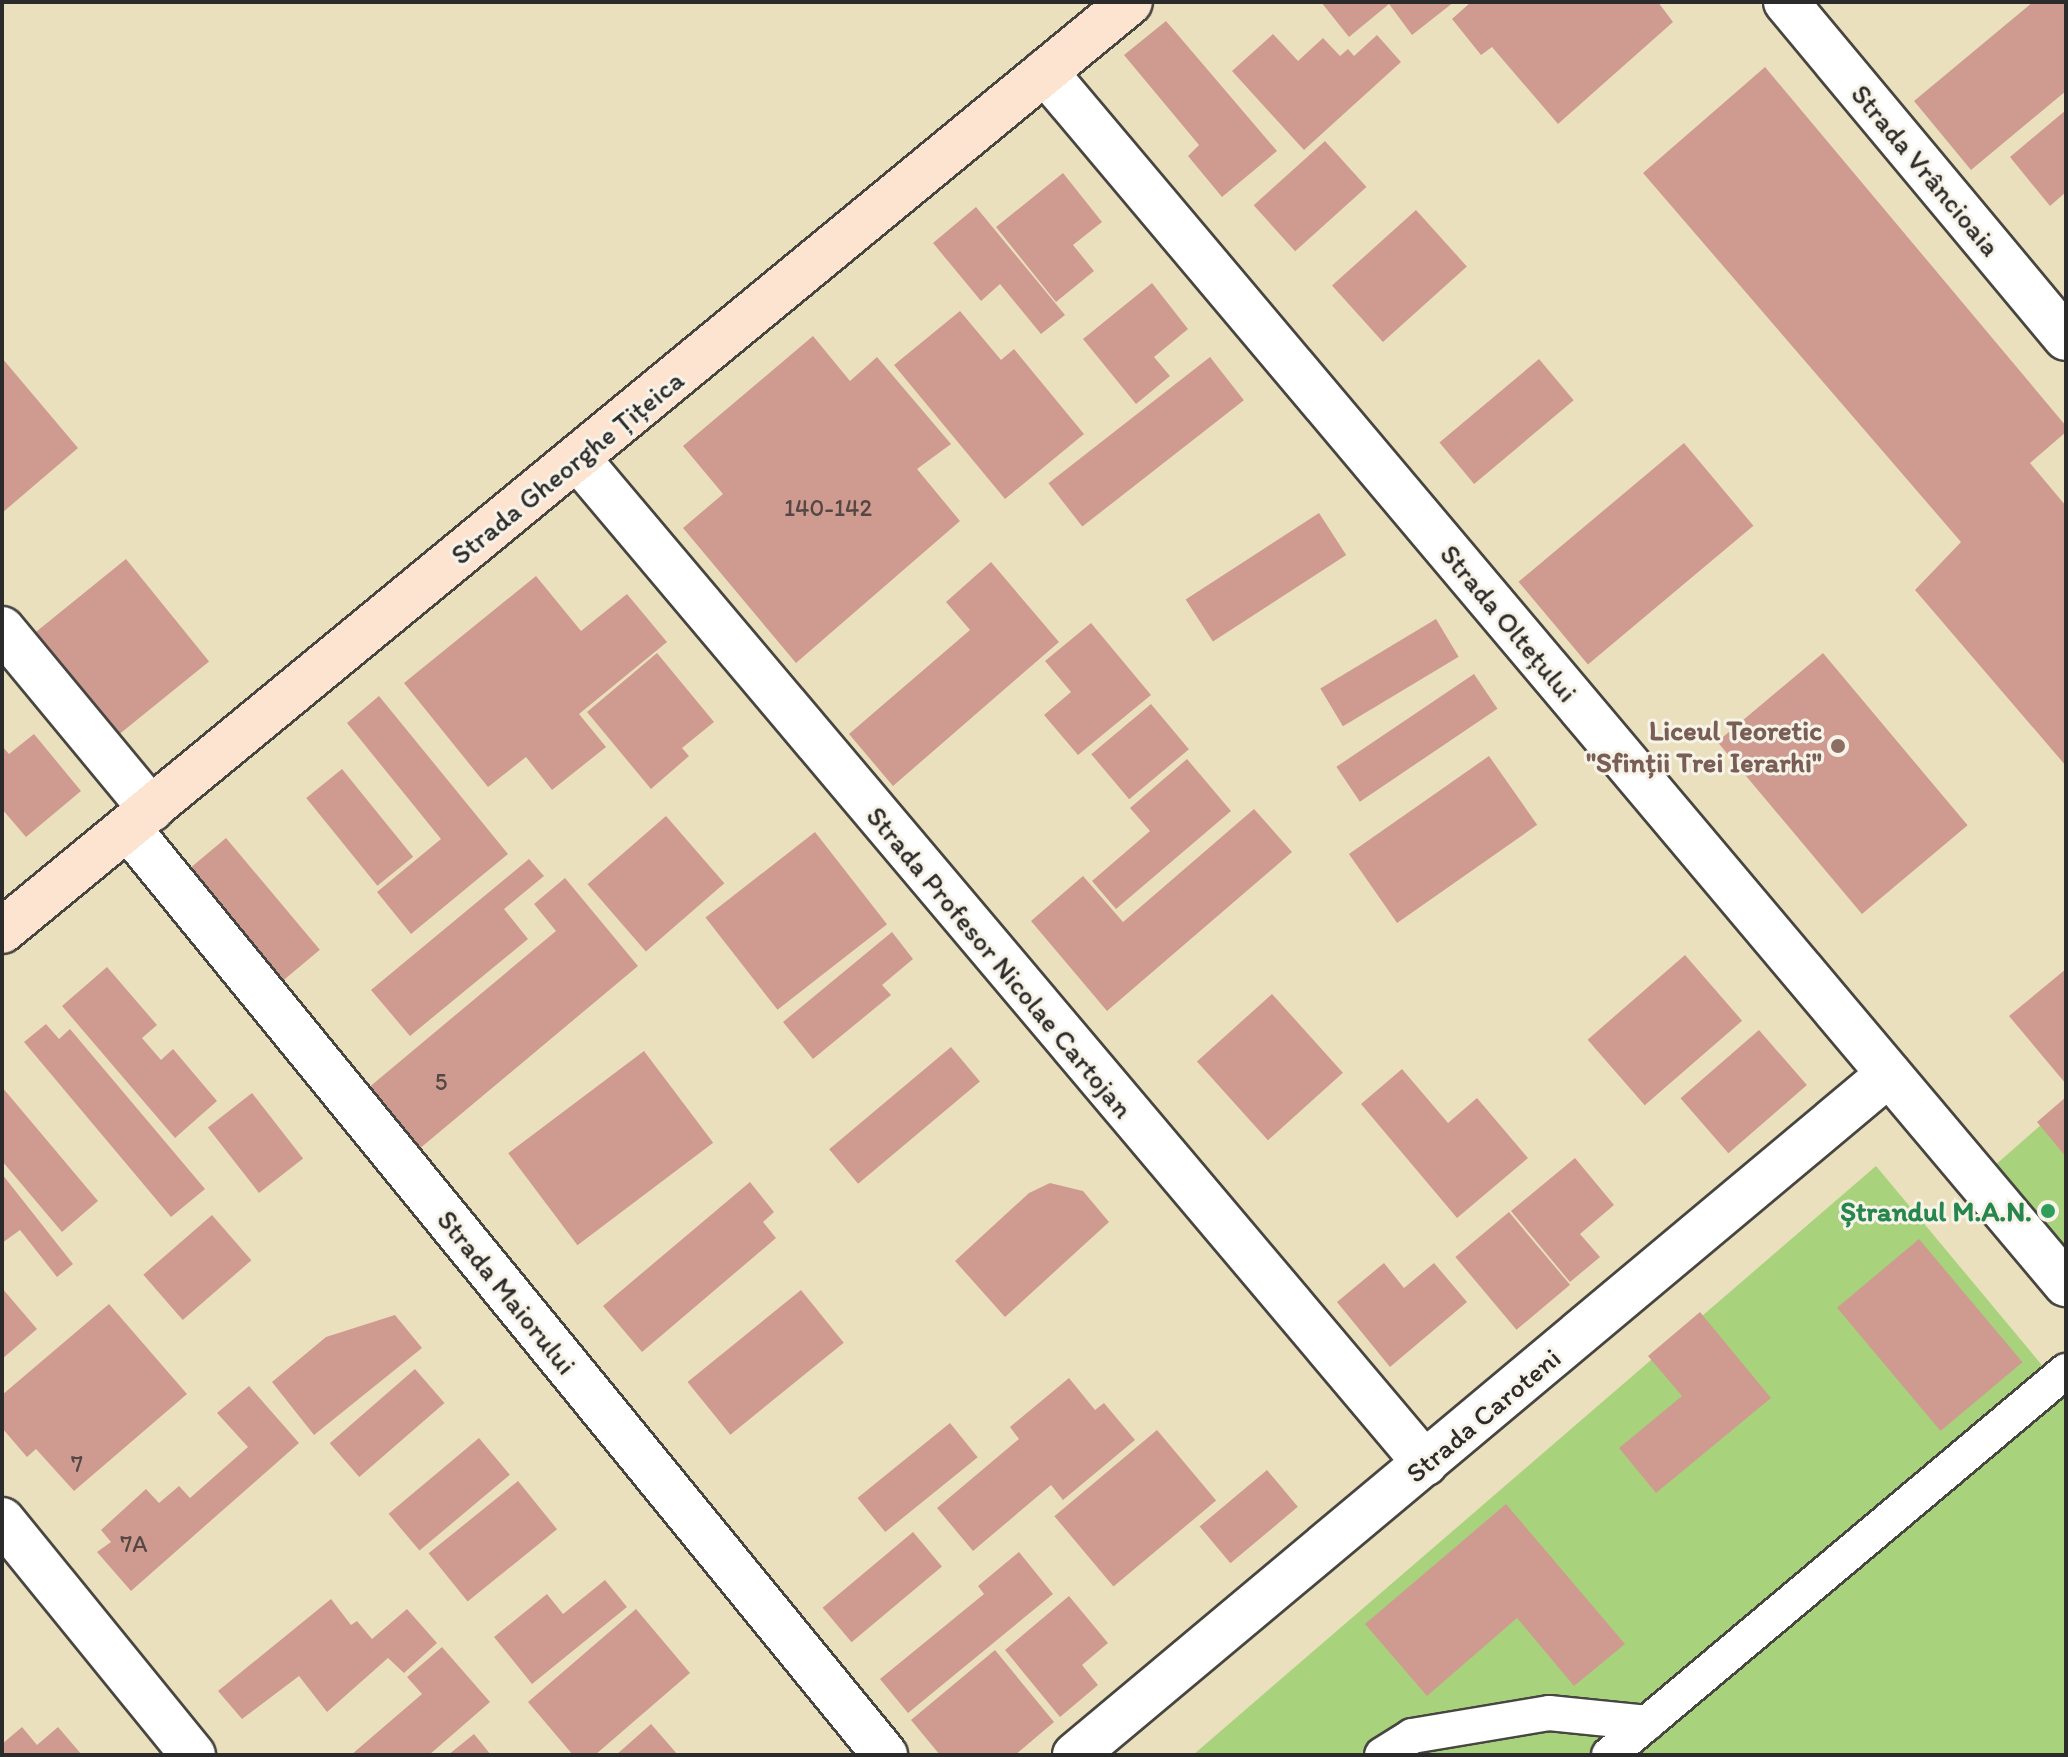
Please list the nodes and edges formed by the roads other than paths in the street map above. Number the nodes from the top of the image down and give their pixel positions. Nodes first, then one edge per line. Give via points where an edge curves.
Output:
1 (1130, 2) edge
2 (1786, 2) edge
3 (1045, 72) junction
4 (2066, 338) edge
5 (578, 459) junction
6 (2, 629) edge
7 (140, 818) junction
8 (2, 931) edge
9 (1889, 1074) junction
10 (2066, 1284) edge
11 (2066, 1371) edge
12 (1425, 1463) junction
13 (2, 1520) edge
14 (1647, 1723) junction
15 (193, 1755) edge
16 (885, 1755) edge
17 (1075, 1755) edge
18 (1382, 1755) edge
19 (1609, 1755) edge

1 - 3 street, Strada Gheorghe Țițeica
2 - 4 street, Strada Vrâncioaia
3 - 5 street, Strada Gheorghe Țițeica
3 - 9 street, Strada Oltețului
5 - 7 street, Strada Gheorghe Țițeica
5 - 12 street, Strada Profesor Nicolae Cartojan
6 - 7 street, Strada Maiorului
7 - 8 street, Strada Gheorghe Țițeica
7 - 16 street, Strada Maiorului
9 - 10 street, Strada Oltețului
9 - 12 street, Strada Caroteni
11 - 14 lane
12 - 17 street, Strada Caroteni
13 - 15 street
14 - 18 lane via 1549,1713 1412,1736
14 - 19 lane

